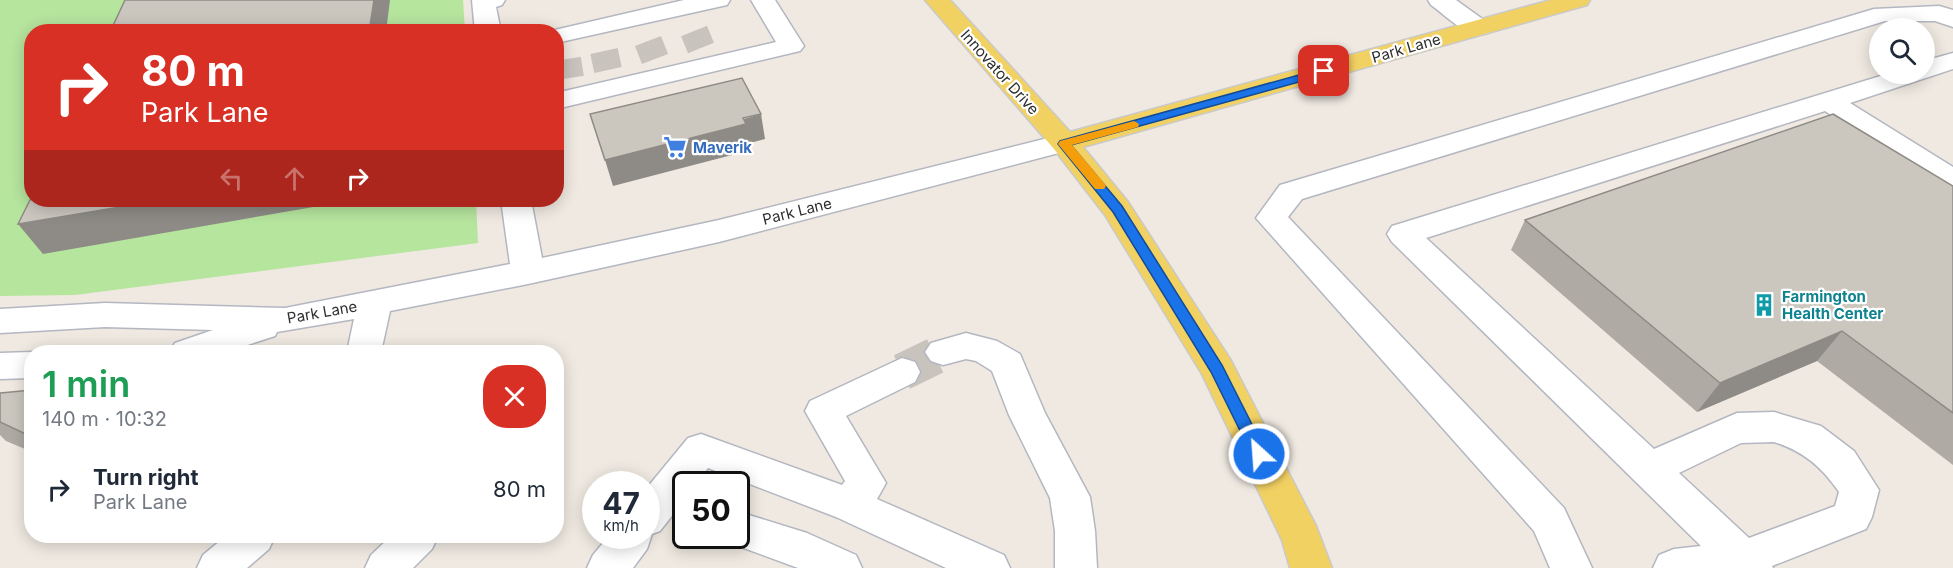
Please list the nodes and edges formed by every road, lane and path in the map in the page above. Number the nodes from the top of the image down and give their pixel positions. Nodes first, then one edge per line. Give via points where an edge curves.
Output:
1 (493, 0) edge
2 (718, 0) edge
3 (763, 0) edge
4 (937, 0) edge
5 (1440, 0) edge
6 (1578, 0) edge
7 (685, 7) junction
8 (640, 17) junction
9 (1953, 20) edge
10 (487, 24) edge
11 (598, 26) junction
12 (1479, 28) junction
13 (564, 33) edge
14 (701, 48) junction
15 (655, 59) junction
16 (1953, 61) edge
17 (564, 63) tunnel mouth
18 (1935, 67) edge
19 (608, 69) junction
20 (567, 84) edge
21 (1880, 84) edge
22 (1828, 100) junction
23 (1064, 144) junction
24 (1953, 180) edge
25 (517, 207) edge
26 (528, 273) junction
27 (375, 302) junction
28 (285, 320) junction
29 (0, 321) edge
30 (208, 345) edge
31 (366, 345) edge
32 (943, 352) tunnel mouth
33 (24, 364) edge
34 (0, 366) edge
35 (902, 372) tunnel mouth
36 (1649, 469) junction
37 (850, 505) junction
38 (664, 509) edge
39 (750, 532) edge
40 (247, 543) edge
41 (411, 543) edge
42 (623, 549) edge
43 (1747, 563) edge
44 (218, 568) edge
45 (386, 568) edge
46 (608, 568) edge
47 (841, 568) edge
48 (989, 568) edge
49 (1076, 568) edge
50 (1311, 568) edge
51 (1571, 568) edge
52 (1674, 568) edge

1 - 10 street via 483,2
2 - 7 street
3 - 14 street via 791,46
4 - 23 main road, Innovator Drive
5 - 12 street
6 - 12 main road, Park Lane
7 - 8 street
7 - 14 street
8 - 11 street
8 - 15 street
9 - 51 street via 1939,13 1883,14 1291,192 1271,218 1550,520
11 - 13 street
11 - 19 street
12 - 23 main road, Park Lane
14 - 15 street
15 - 19 street
16 - 18 street
17 - 20 street
19 - 20 street
21 - 22 street
22 - 24 street
22 - 36 street via 1403,234
23 - 26 street, Park Lane via 719,231
23 - 50 main road, Innovator Drive via 1118,209 1217,369 1302,539
25 - 26 street
26 - 27 street, Park Lane
27 - 28 street, Park Lane
27 - 31 street
28 - 29 street, Park Lane via 105,315
28 - 30 street
32 - 49 street via 966,346 985,350 1007,363 1027,415 1070,497
33 - 34 street
35 - 37 street via 823,411 866,483
36 - 43 street
36 - 43 street via 1737,428 1774,427 1808,437 1840,462 1859,490 1851,517
37 - 38 street via 701,449
37 - 48 street
39 - 47 street via 793,546
40 - 44 street
41 - 45 street
42 - 46 street
43 - 52 street

